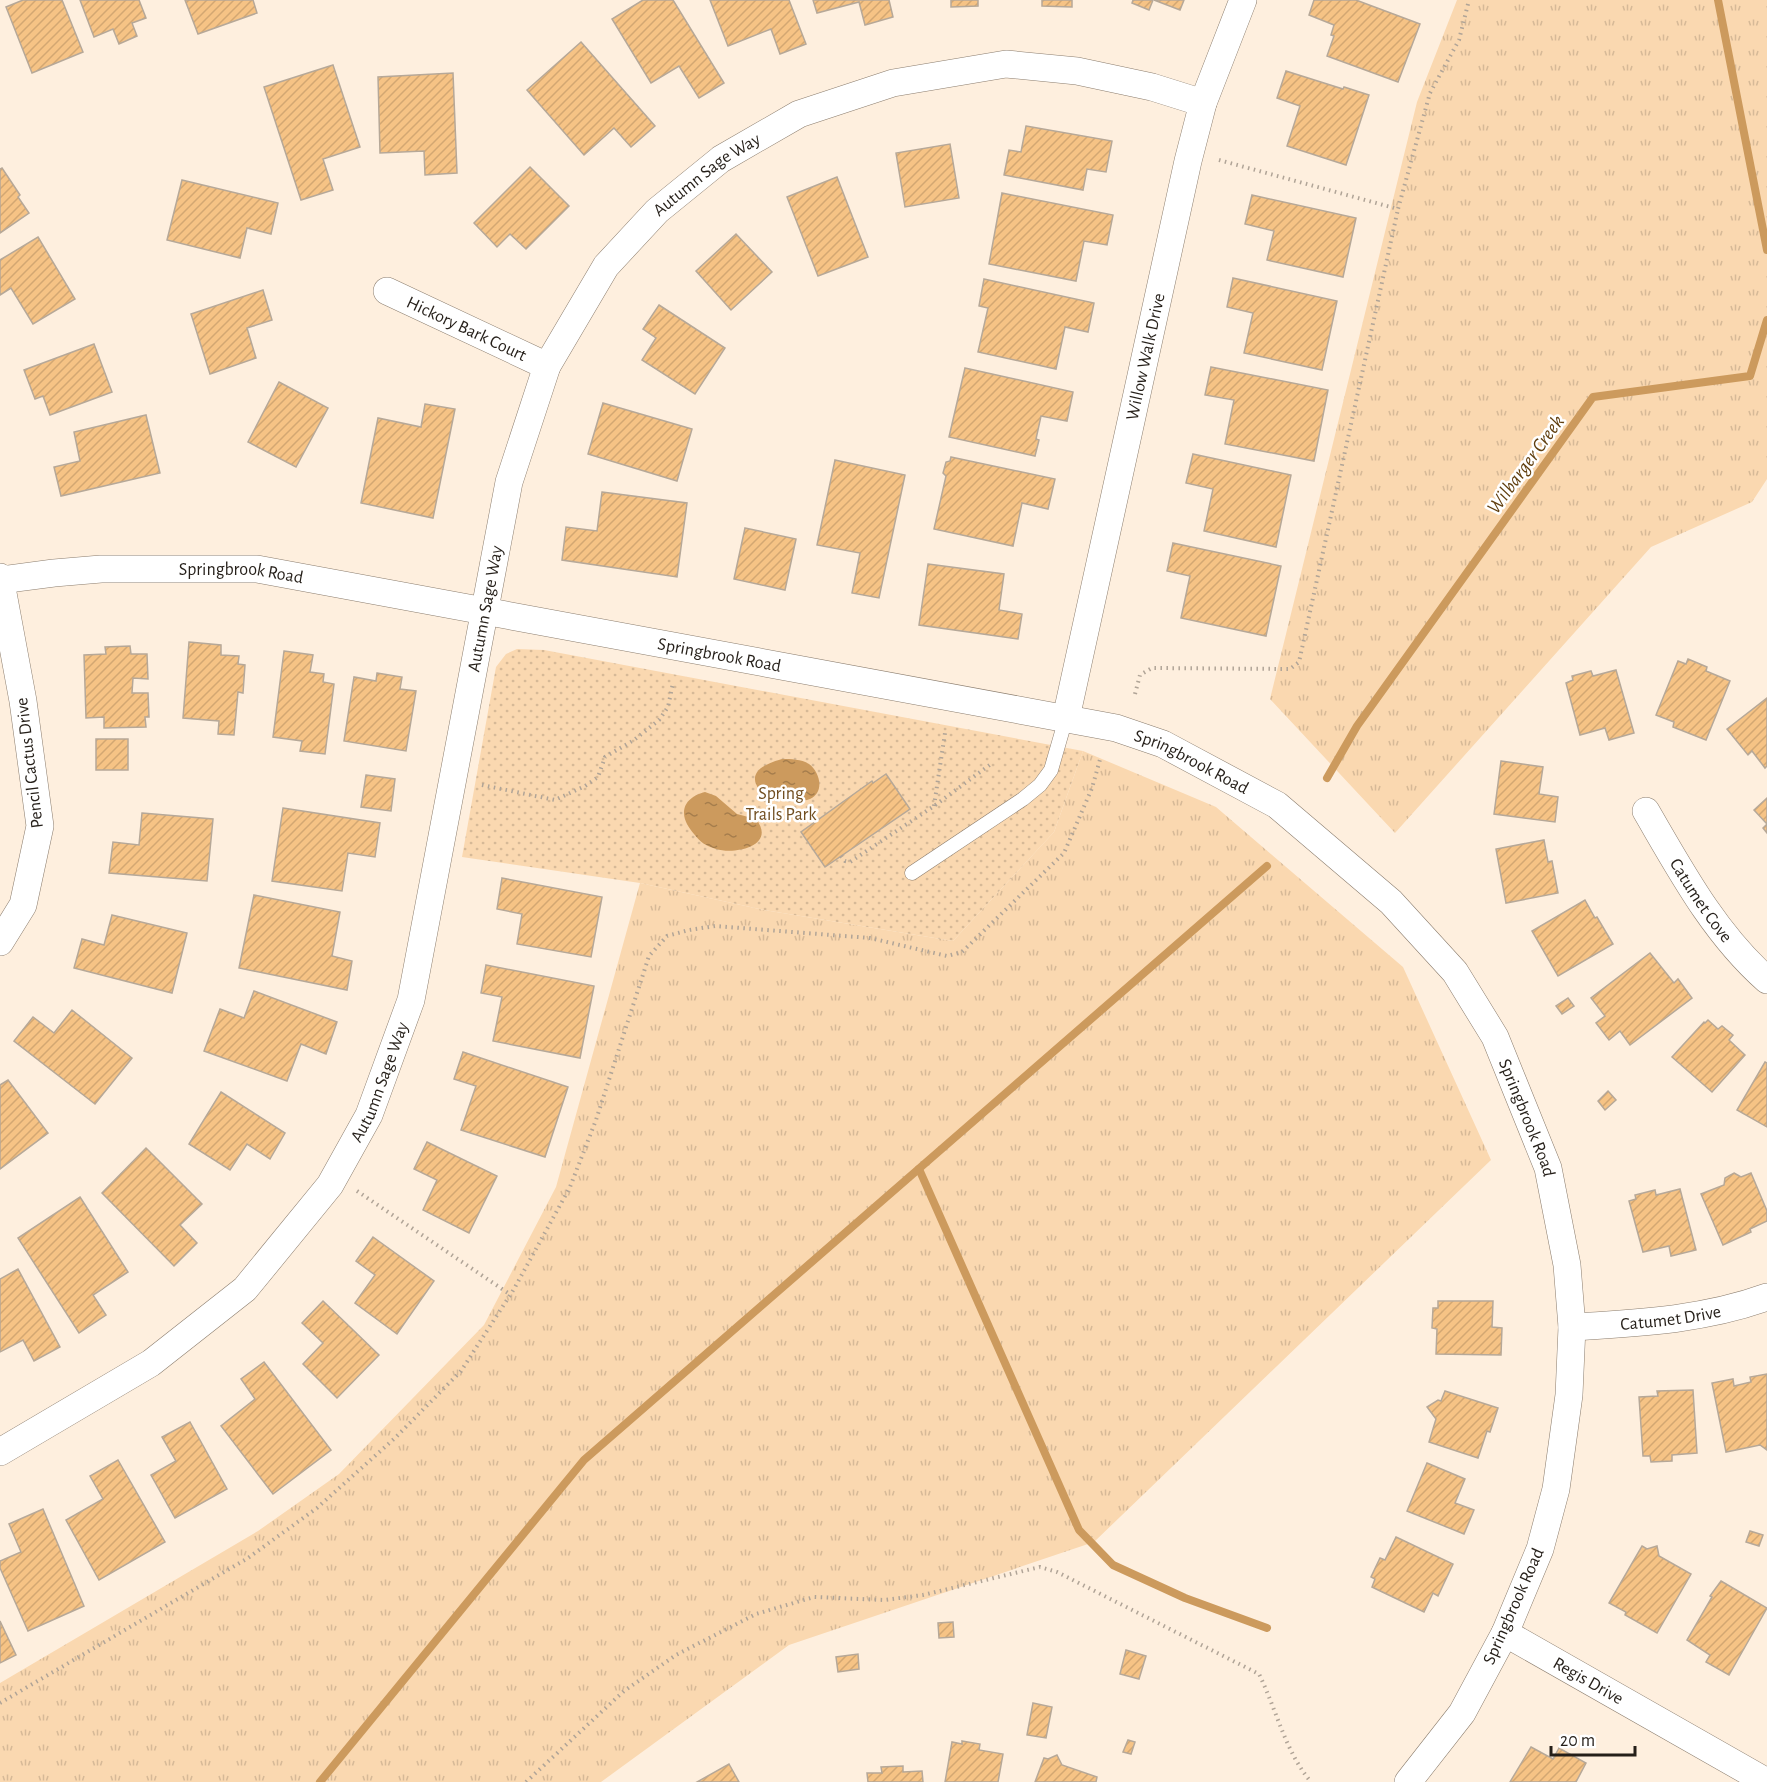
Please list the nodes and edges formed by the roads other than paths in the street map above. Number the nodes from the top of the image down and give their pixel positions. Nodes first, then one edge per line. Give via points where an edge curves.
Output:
1 (1243, 0) edge
2 (1203, 103) junction
3 (387, 291) dead end
4 (547, 366) junction
5 (0, 579) edge
6 (485, 610) junction
7 (1066, 718) junction
8 (1646, 811) dead end
9 (912, 873) dead end
10 (0, 942) edge
11 (1767, 980) edge
12 (1767, 1297) edge
13 (1572, 1327) junction
14 (0, 1452) edge
15 (1505, 1633) junction
16 (1408, 1782) edge
17 (1767, 1782) edge

1 - 2 street, Willow Walk Drive
2 - 4 street, Autumn Sage Way via 1077,70 1006,64 893,83 799,114 721,159 657,211 606,266
2 - 7 street, Willow Walk Drive
3 - 4 street, Hickory Bark Court
4 - 6 street, Autumn Sage Way via 509,482
5 - 6 street, Springbrook Road via 101,569 257,568
5 - 10 street, Pencil Cactus Drive via 23,701 40,826 22,905
6 - 7 street, Springbrook Road
6 - 14 street, Autumn Sage Way via 411,1000 369,1115 330,1185 245,1289 151,1363
7 - 9 lane via 1051,770 1040,784
7 - 13 street, Springbrook Road via 1116,728 1163,744 1277,805 1391,902 1455,972 1494,1037 1548,1168 1566,1265
8 - 11 street, Catumet Cove via 1716,925
12 - 13 street, Catumet Drive via 1697,1316
13 - 15 street, Springbrook Road via 1569,1395 1556,1489 1539,1549
15 - 16 street, Springbrook Road via 1462,1713
15 - 17 street, Regis Drive

